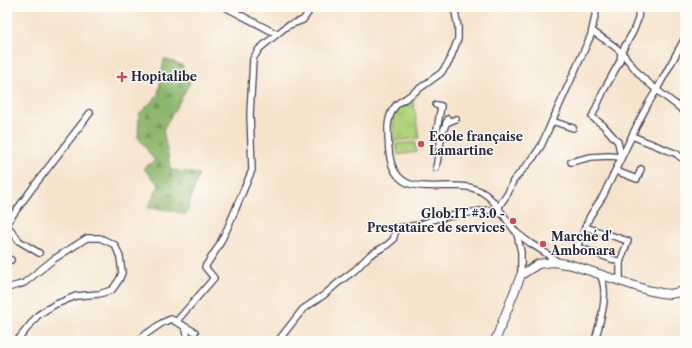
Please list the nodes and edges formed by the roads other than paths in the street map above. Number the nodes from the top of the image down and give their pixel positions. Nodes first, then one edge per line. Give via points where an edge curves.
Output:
1 (225, 7) edge
2 (312, 7) edge
3 (454, 7) edge
4 (597, 7) edge
5 (640, 7) edge
6 (592, 31) junction
7 (277, 34) junction
8 (685, 38) edge
9 (621, 53) junction
10 (656, 91) junction
11 (436, 104) dead end
12 (685, 112) edge
13 (90, 114) dead end
14 (456, 119) dead end
15 (552, 121) junction
16 (573, 128) dead end
17 (632, 136) junction
18 (440, 139) junction
19 (621, 157) junction
20 (680, 157) dead end
21 (571, 162) dead end
22 (436, 168) dead end
23 (641, 169) dead end
24 (616, 171) junction
25 (498, 208) junction
26 (502, 214) junction
27 (7, 224) edge
28 (585, 227) junction
29 (517, 234) junction
30 (39, 253) dead end
31 (620, 262) junction
32 (560, 263) junction
33 (600, 274) junction
34 (521, 275) junction
35 (620, 281) junction
36 (7, 288) edge
37 (685, 291) edge
38 (176, 322) junction
39 (184, 326) junction
40 (194, 332) dead end
41 (17, 341) edge
42 (136, 341) edge
43 (187, 341) edge
44 (278, 341) edge
45 (495, 341) edge
46 (595, 341) edge

1 - 7 street
2 - 7 street via 303,20 287,26
3 - 25 street via 458,39 449,62 442,73 398,102 391,111 388,148 392,166 401,180 425,186 471,187 486,195
4 - 6 street
5 - 9 street via 633,32
6 - 9 street
6 - 15 street
7 - 38 street via 259,49 254,59 250,114 252,170 228,227 204,267 214,278
8 - 10 street
9 - 10 street
9 - 19 street via 620,61 592,118 618,142
10 - 12 street
10 - 17 street
11 - 18 street via 441,106 436,136
13 - 27 street
14 - 18 street via 447,121
15 - 16 street
15 - 25 street via 541,146 513,181
17 - 19 street
17 - 20 street
18 - 22 street
19 - 21 street via 591,157
19 - 24 street
23 - 24 street via 637,179
24 - 28 street
25 - 26 street
26 - 29 street
26 - 44 street via 488,210 468,212 398,228 393,240 370,254 324,296 303,310
27 - 30 street via 18,241
28 - 31 street via 577,247
28 - 31 street via 628,241
29 - 32 street
29 - 34 street via 521,252
31 - 35 street
32 - 33 main road
32 - 34 main road via 538,264
33 - 35 main road
33 - 46 street via 604,291 603,308
34 - 45 main road
35 - 37 main road via 661,293
36 - 41 street via 24,283 54,259 87,238 100,238 114,246 120,257 122,273 112,290 76,296 54,305 38,316
38 - 39 street
38 - 42 street via 171,319 162,323
39 - 40 street
39 - 43 street

